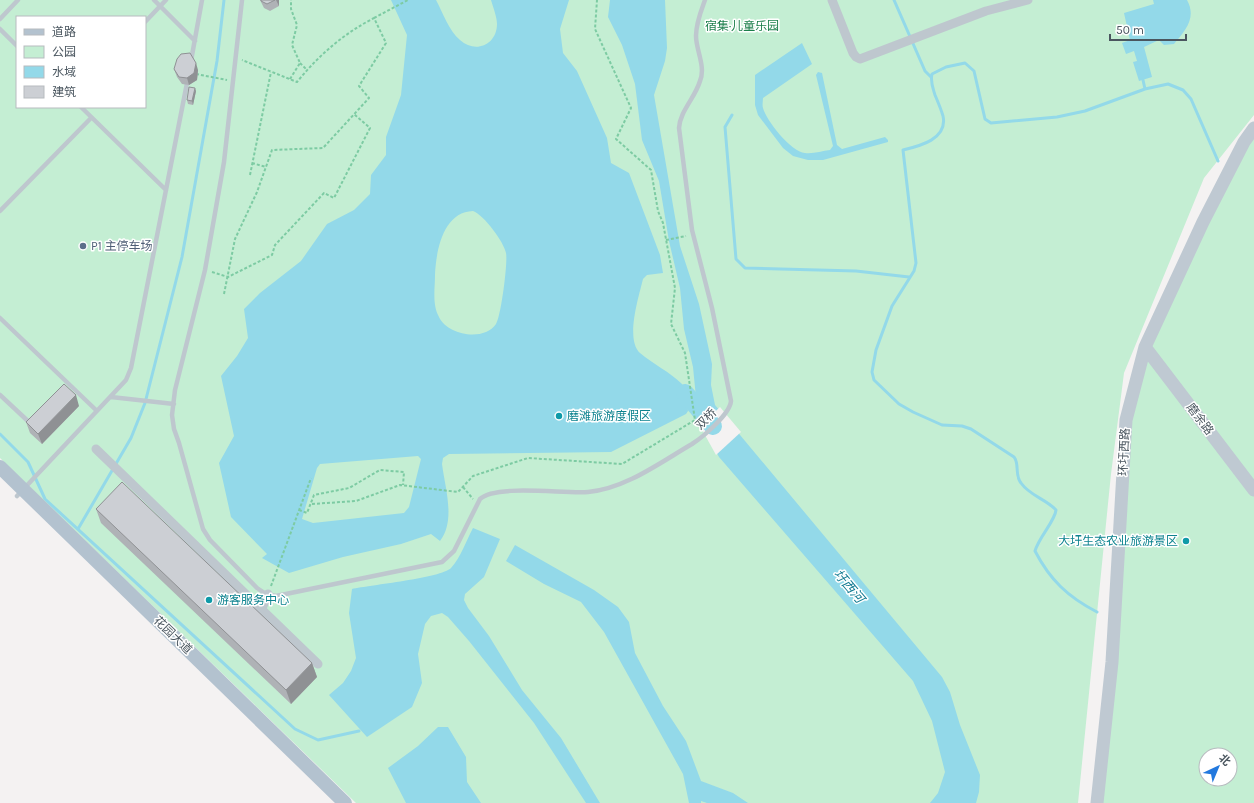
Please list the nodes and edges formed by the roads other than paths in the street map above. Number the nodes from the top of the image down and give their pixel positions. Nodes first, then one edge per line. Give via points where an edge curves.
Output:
1 (18, 0) edge
2 (154, 0) edge
3 (166, 0) edge
4 (202, 0) edge
5 (242, 0) edge
6 (705, 0) edge
7 (832, 0) edge
8 (1028, 0) edge
9 (996, 4) edge
10 (160, 6) junction
11 (0, 19) edge
12 (146, 21) edge
13 (0, 29) edge
14 (195, 40) junction
15 (16, 45) edge
16 (190, 66) edge
17 (189, 72) edge
18 (81, 108) edge
19 (91, 118) junction
20 (1254, 128) edge
21 (166, 190) junction
22 (0, 210) edge
23 (0, 318) edge
24 (1145, 347) junction
25 (69, 383) junction
26 (64, 389) edge
27 (0, 395) edge
28 (111, 397) junction
29 (174, 404) junction
30 (98, 411) junction
31 (34, 419) edge
32 (96, 449) dead end
33 (0, 467) edge
34 (0, 480) edge
35 (1254, 490) edge
36 (22, 491) junction
37 (268, 594) junction
38 (261, 609) junction
39 (257, 619) edge
40 (318, 664) dead end
41 (336, 803) edge
42 (345, 803) edge
43 (1097, 803) edge

1 - 11 lane
2 - 10 lane
3 - 10 lane
4 - 14 lane
5 - 29 lane via 224,162 205,270 175,390
6 - 37 lane, 双桥 via 696,36 701,81 680,119 679,128 693,235 712,308 731,401 726,412 700,439 638,475 608,488 588,492 495,492 484,496 454,551 442,562 284,596
7 - 9 street via 853,53 860,59
8 - 9 street
10 - 12 lane
10 - 14 lane
13 - 15 lane
14 - 16 lane
17 - 21 lane
18 - 19 lane
19 - 21 lane
19 - 22 lane
20 - 24 street, 环圩西路 via 1244,142 1203,222
21 - 28 lane via 131,368 126,380
23 - 25 lane
24 - 35 street, 磨余路
24 - 43 street, 环圩西路 via 1126,420 1112,662
25 - 26 lane
25 - 30 lane
27 - 31 lane via 30,424
28 - 29 lane
28 - 30 lane
29 - 37 lane via 174,429 205,533 257,588
30 - 36 lane
32 - 38 street
33 - 36 main road, 花园大道
34 - 36 main road, 花园大道
36 - 41 main road, 花园大道
36 - 42 main road, 花园大道
37 - 38 street
38 - 39 street
38 - 40 street

